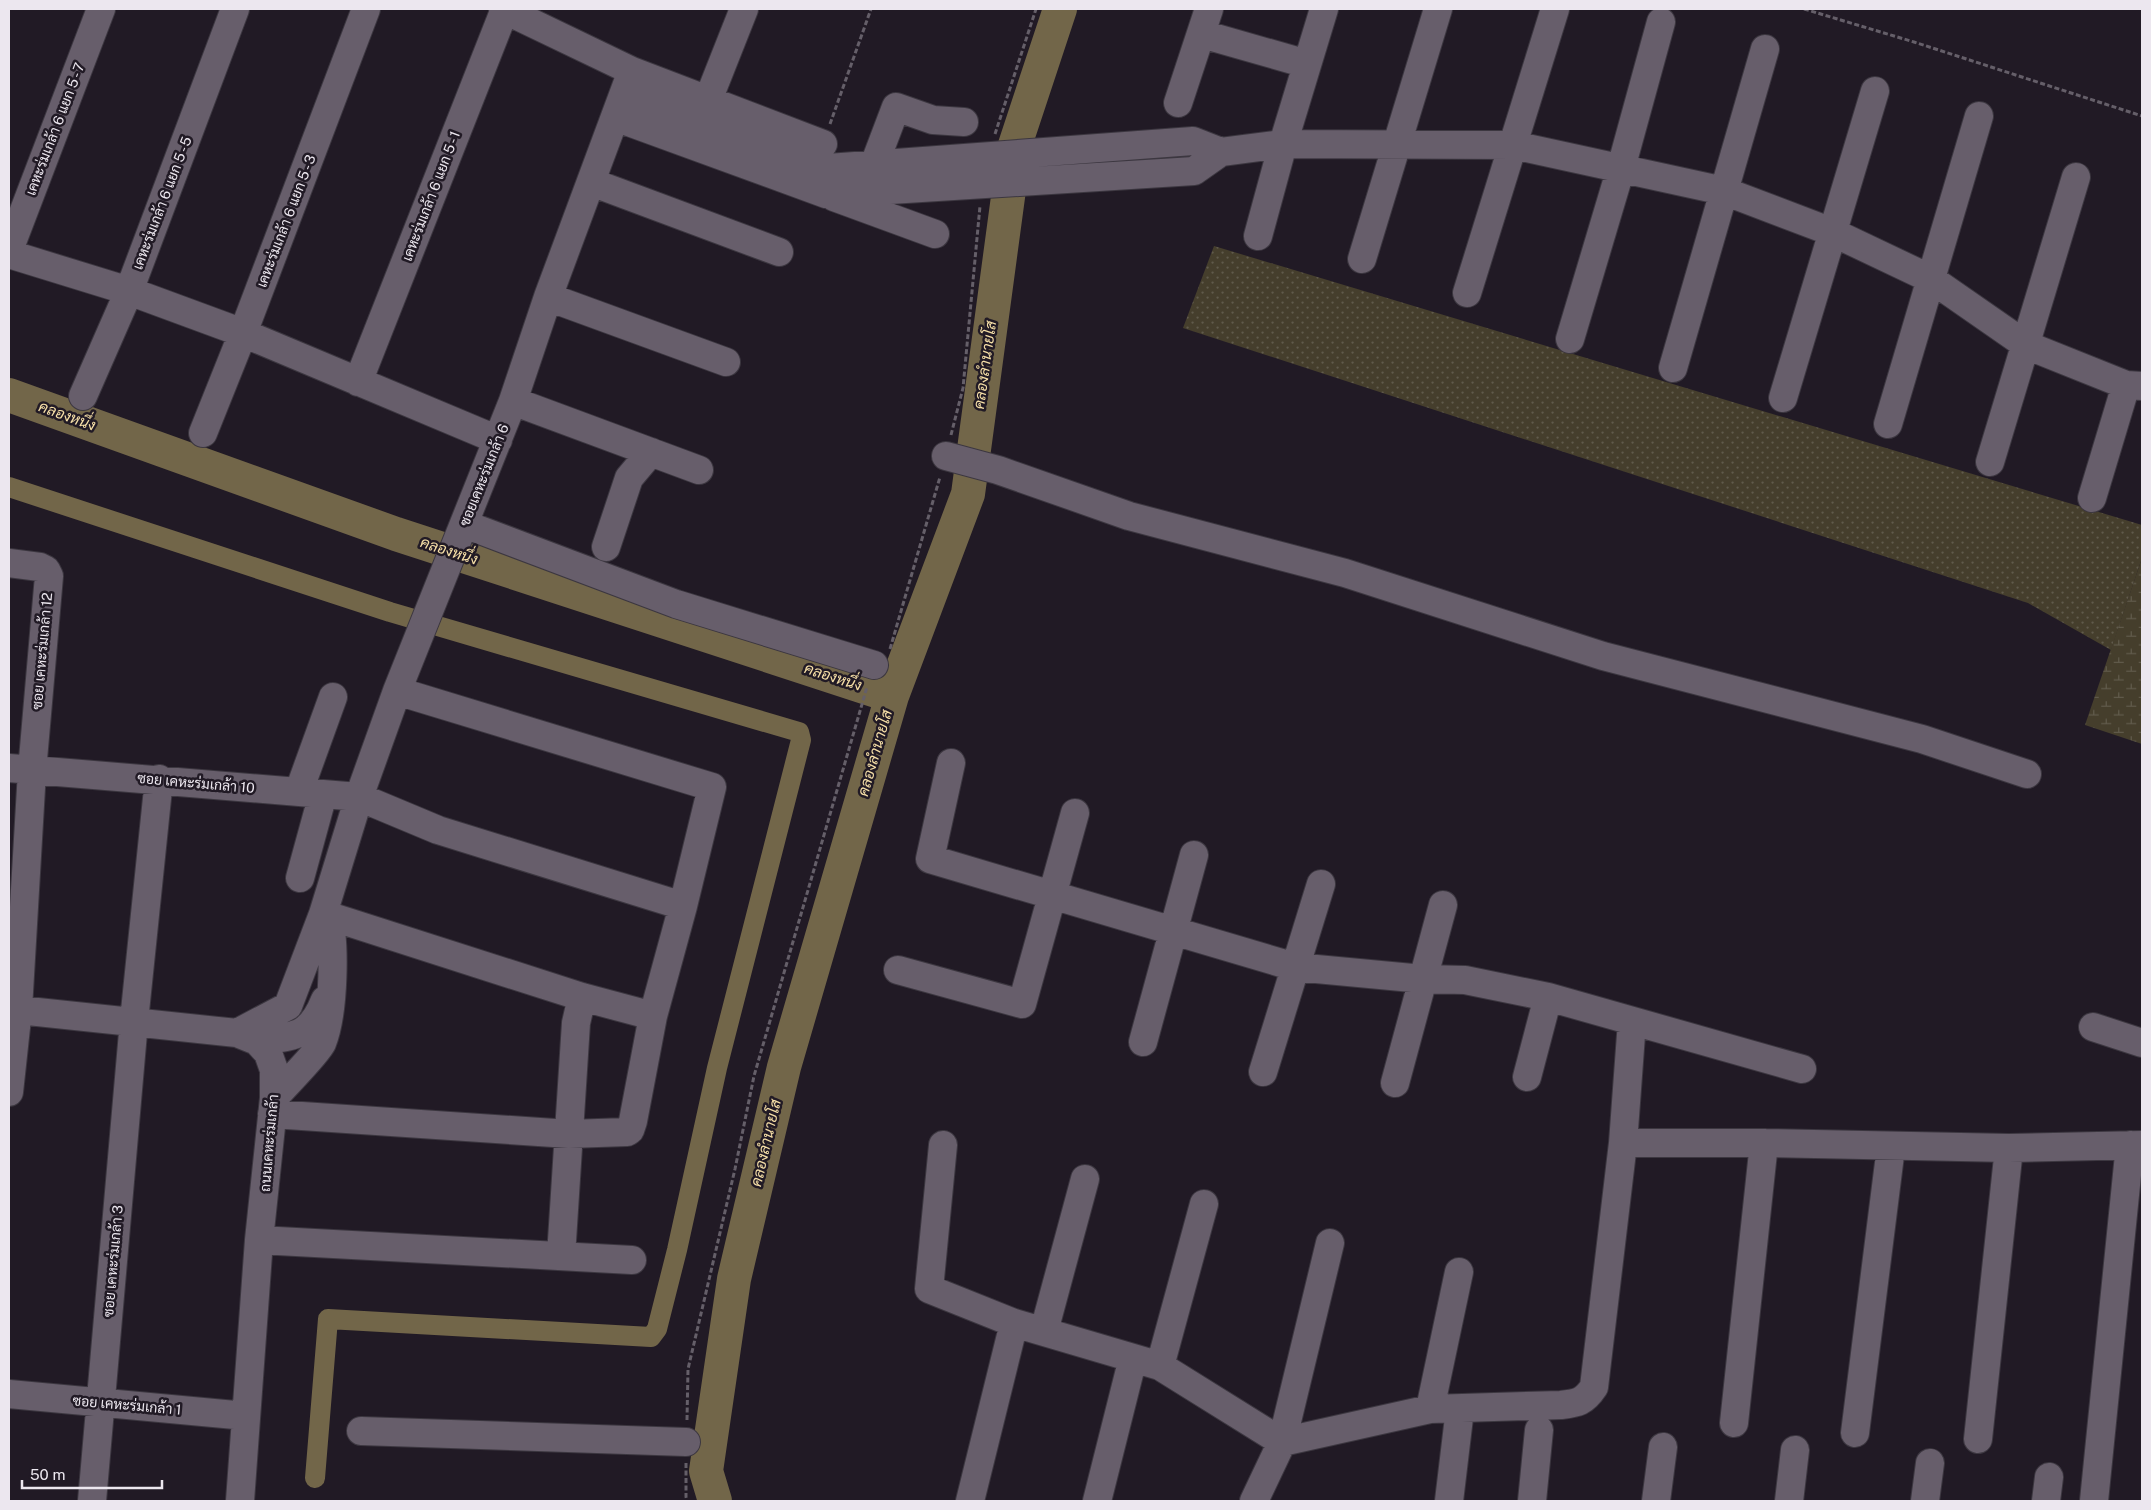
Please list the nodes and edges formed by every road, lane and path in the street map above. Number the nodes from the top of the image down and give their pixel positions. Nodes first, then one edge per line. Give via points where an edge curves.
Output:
1 (101, 9) edge
2 (235, 9) edge
3 (366, 9) edge
4 (504, 9) edge
5 (744, 9) edge
6 (871, 9) edge
7 (1036, 9) edge
8 (1324, 9) edge
9 (1438, 9) edge
10 (1554, 9) edge
11 (1804, 9) edge
12 (1206, 21) edge
13 (1661, 22) dead end
14 (1766, 49) dead end
15 (1307, 64) junction
16 (1875, 91) dead end
17 (624, 93) junction
18 (708, 100) junction
19 (1178, 103) dead end
20 (1979, 116) dead end
21 (2142, 116) edge
22 (964, 122) dead end
23 (993, 140) dead end
24 (1397, 143) junction
25 (823, 144) joint
26 (1283, 144) junction
27 (1513, 146) junction
28 (1222, 152) junction
29 (1621, 168) junction
30 (954, 172) junction
31 (860, 174) junction
32 (2076, 177) dead end
33 (591, 182) junction
34 (1724, 191) junction
35 (826, 194) junction
36 (981, 197) dead end
37 (1832, 232) junction
38 (935, 234) dead end
39 (1258, 236) dead end
40 (9, 250) edge
41 (779, 252) dead end
42 (9, 254) edge
43 (1362, 259) dead end
44 (1931, 279) junction
45 (129, 291) junction
46 (1467, 293) dead end
47 (548, 297) junction
48 (243, 334) junction
49 (1570, 339) dead end
50 (2026, 345) junction
51 (726, 362) dead end
52 (1673, 368) dead end
53 (358, 382) junction
54 (2134, 386) edge
55 (83, 396) dead end
56 (1783, 398) dead end
57 (513, 401) junction
58 (1888, 424) dead end
59 (203, 433) dead end
60 (498, 440) junction
61 (650, 452) junction
62 (946, 456) junction
63 (1990, 462) dead end
64 (700, 470) dead end
65 (2092, 498) dead end
66 (462, 530) junction
67 (606, 547) dead end
68 (9, 563) edge
69 (874, 665) junction
70 (397, 691) junction
71 (333, 697) dead end
72 (951, 763) dead end
73 (20, 769) edge
74 (2027, 774) dead end
75 (159, 779) junction
76 (311, 793) junction
77 (359, 797) junction
78 (1075, 813) dead end
79 (1194, 855) dead end
80 (300, 878) dead end
81 (1321, 884) dead end
82 (1053, 896) junction
83 (1443, 905) dead end
84 (684, 906) junction
85 (326, 912) junction
86 (1173, 931) junction
87 (1295, 967) junction
88 (898, 970) dead end
89 (1423, 979) junction
90 (333, 980) junction
91 (582, 997) junction
92 (1548, 997) junction
93 (14, 1009) edge
94 (653, 1016) junction
95 (134, 1021) junction
96 (1632, 1021) junction
97 (2093, 1027) dead end
98 (247, 1037) junction
99 (1143, 1042) dead end
100 (2142, 1043) edge
101 (1802, 1069) dead end
102 (1262, 1072) dead end
103 (1527, 1077) dead end
104 (1395, 1083) dead end
105 (9, 1092) edge
106 (273, 1106) junction
107 (569, 1134) junction
108 (1623, 1143) junction
109 (1764, 1143) junction
110 (943, 1145) dead end
111 (2136, 1145) edge
112 (1891, 1147) junction
113 (2009, 1148) junction
114 (1085, 1180) dead end
115 (1204, 1204) dead end
116 (259, 1240) junction
117 (1330, 1243) dead end
118 (561, 1256) junction
119 (632, 1260) dead end
120 (1459, 1272) dead end
121 (1014, 1323) junction
122 (1044, 1331) junction
123 (1133, 1358) junction
124 (1160, 1366) junction
125 (9, 1394) edge
126 (101, 1402) junction
127 (1430, 1409) junction
128 (1460, 1409) junction
129 (246, 1416) junction
130 (1734, 1423) dead end
131 (1539, 1430) dead end
132 (361, 1431) dead end
133 (1855, 1433) dead end
134 (1978, 1439) dead end
135 (686, 1442) junction
136 (1282, 1442) junction
137 (1663, 1447) dead end
138 (1795, 1450) dead end
139 (1930, 1464) dead end
140 (92, 1501) edge
141 (240, 1501) edge
142 (687, 1501) edge
143 (970, 1501) edge
144 (1097, 1501) edge
145 (1254, 1501) edge
146 (1449, 1501) edge
147 (1532, 1501) edge
148 (1656, 1501) edge
149 (1789, 1501) edge
150 (1925, 1501) edge
151 (2094, 1501) edge

1 - 40 street, เคหะร่มเกล้า 6 แยก 5 - 7
2 - 45 street, เคหะร่มเกล้า 6 แยก 5 - 5
3 - 48 street, เคหะร่มเกล้า 6 แยก 5 - 3
4 - 17 street
4 - 53 street, เคหะร่มเกล้า 6 แยก 5 - 1
5 - 18 street
6 - 25 path
7 - 23 path
8 - 15 street
9 - 24 street
10 - 27 street
11 - 21 path
12 - 15 street
12 - 19 street
13 - 29 street
14 - 34 street
15 - 26 street
16 - 37 street
17 - 18 street
17 - 31 street via 828,168
17 - 33 street, ซอยเคหะร่มเกล้า 6
17 - 35 street
18 - 25 street
20 - 44 street
22 - 31 street via 933,120 896,107
24 - 26 street
24 - 27 street
24 - 43 street
26 - 28 street
26 - 39 street
27 - 29 street
27 - 46 street
28 - 30 street via 1193,141 1040,152
28 - 30 street via 1194,170 1041,180
29 - 34 street
29 - 49 street
30 - 31 street
31 - 35 street
32 - 50 street
33 - 41 street
33 - 47 street, ซอยเคหะร่มเกล้า 6
34 - 37 street
34 - 52 street
35 - 38 street
36 - 62 path via 963,388
37 - 44 street
37 - 56 street
42 - 45 street
44 - 50 street
44 - 58 street
45 - 48 street
45 - 55 street, เคหะร่มเกล้า 6 แยก 5 - 5
47 - 51 street
47 - 57 street, ซอยเคหะร่มเกล้า 6
48 - 53 street
48 - 59 street, เคหะร่มเกล้า 6 แยก 5 - 3
50 - 54 street
50 - 63 street
53 - 60 street
54 - 65 street
57 - 60 street, ซอยเคหะร่มเกล้า 6
57 - 61 street
60 - 66 street, ซอยเคหะร่มเกล้า 6
61 - 64 street
61 - 67 street via 629,478
62 - 69 path via 890,651
62 - 74 street via 998,470 1130,516 1345,573 1603,656 1922,739
66 - 69 street via 676,604
66 - 70 street, ซอยเคหะร่มเกล้า 6
68 - 73 street, ซอย เคหะร่มเกล้า 12 via 45,568 48,574
69 - 135 path via 754,1076 688,1370
70 - 77 street, ซอยเคหะร่มเกล้า 6
70 - 84 street via 712,786
71 - 76 street
72 - 82 street via 930,860
73 - 75 street, ซอย เคหะร่มเกล้า 10
73 - 93 street
75 - 76 street, ซอย เคหะร่มเกล้า 10
75 - 95 street, ซอย เคหะร่มเกล้า 3
76 - 77 street, ซอย เคหะร่มเกล้า 10
76 - 80 street
77 - 84 street, ซอย เคหะร่มเกล้า 10 via 438,830
77 - 85 street, ซอยเคหะร่มเกล้า 6
78 - 82 street
79 - 86 street
81 - 87 street
82 - 86 street
82 - 88 street via 1022,1004
83 - 89 street
84 - 94 street
85 - 90 street, ซอยเคหะร่มเกล้า 6
85 - 91 street
85 - 98 street, ซอยเคหะร่มเกล้า 6 via 288,1006
86 - 87 street
86 - 99 street
87 - 89 street
87 - 102 street
89 - 92 street via 1465,980
89 - 104 street
90 - 98 street, ซอยเคหะร่มเกล้า 6 via 311,1027 288,1036
90 - 106 street, ซอยเคหะร่มเกล้า 6 via 321,1044
91 - 94 street
91 - 107 street via 576,1024
92 - 96 street
92 - 103 street
93 - 95 street
93 - 105 street
94 - 107 street via 630,1130
95 - 98 street
95 - 126 street, ซอย เคหะร่มเกล้า 3
96 - 101 street
96 - 108 street
97 - 100 street
98 - 106 street, ถนนเคหะร่มเกล้า via 268,1052 274,1070
106 - 107 street
106 - 116 street, ถนนเคหะร่มเกล้า
107 - 118 street
108 - 109 street
108 - 128 street via 1594,1387 1586,1398 1576,1404
109 - 112 street
109 - 130 street
110 - 121 street via 929,1289
111 - 113 street
111 - 151 street
112 - 113 street
112 - 133 street
113 - 134 street
114 - 122 street
115 - 124 street
116 - 118 street
116 - 129 street, ถนนเคหะร่มเกล้า
117 - 136 street
118 - 119 street
120 - 127 street
121 - 122 street
121 - 143 street
122 - 123 street
123 - 124 street
123 - 144 street
124 - 136 street
125 - 126 street, ซอย เคหะร่มเกล้า 1
126 - 129 street, ซอย เคหะร่มเกล้า 1
126 - 140 street, ซอย เคหะร่มเกล้า 3
127 - 128 street
127 - 136 street
128 - 146 street
129 - 141 street, ถนนเคหะร่มเกล้า
131 - 147 street
132 - 135 street
135 - 142 path
136 - 145 street
137 - 148 street
138 - 149 street
139 - 150 street

